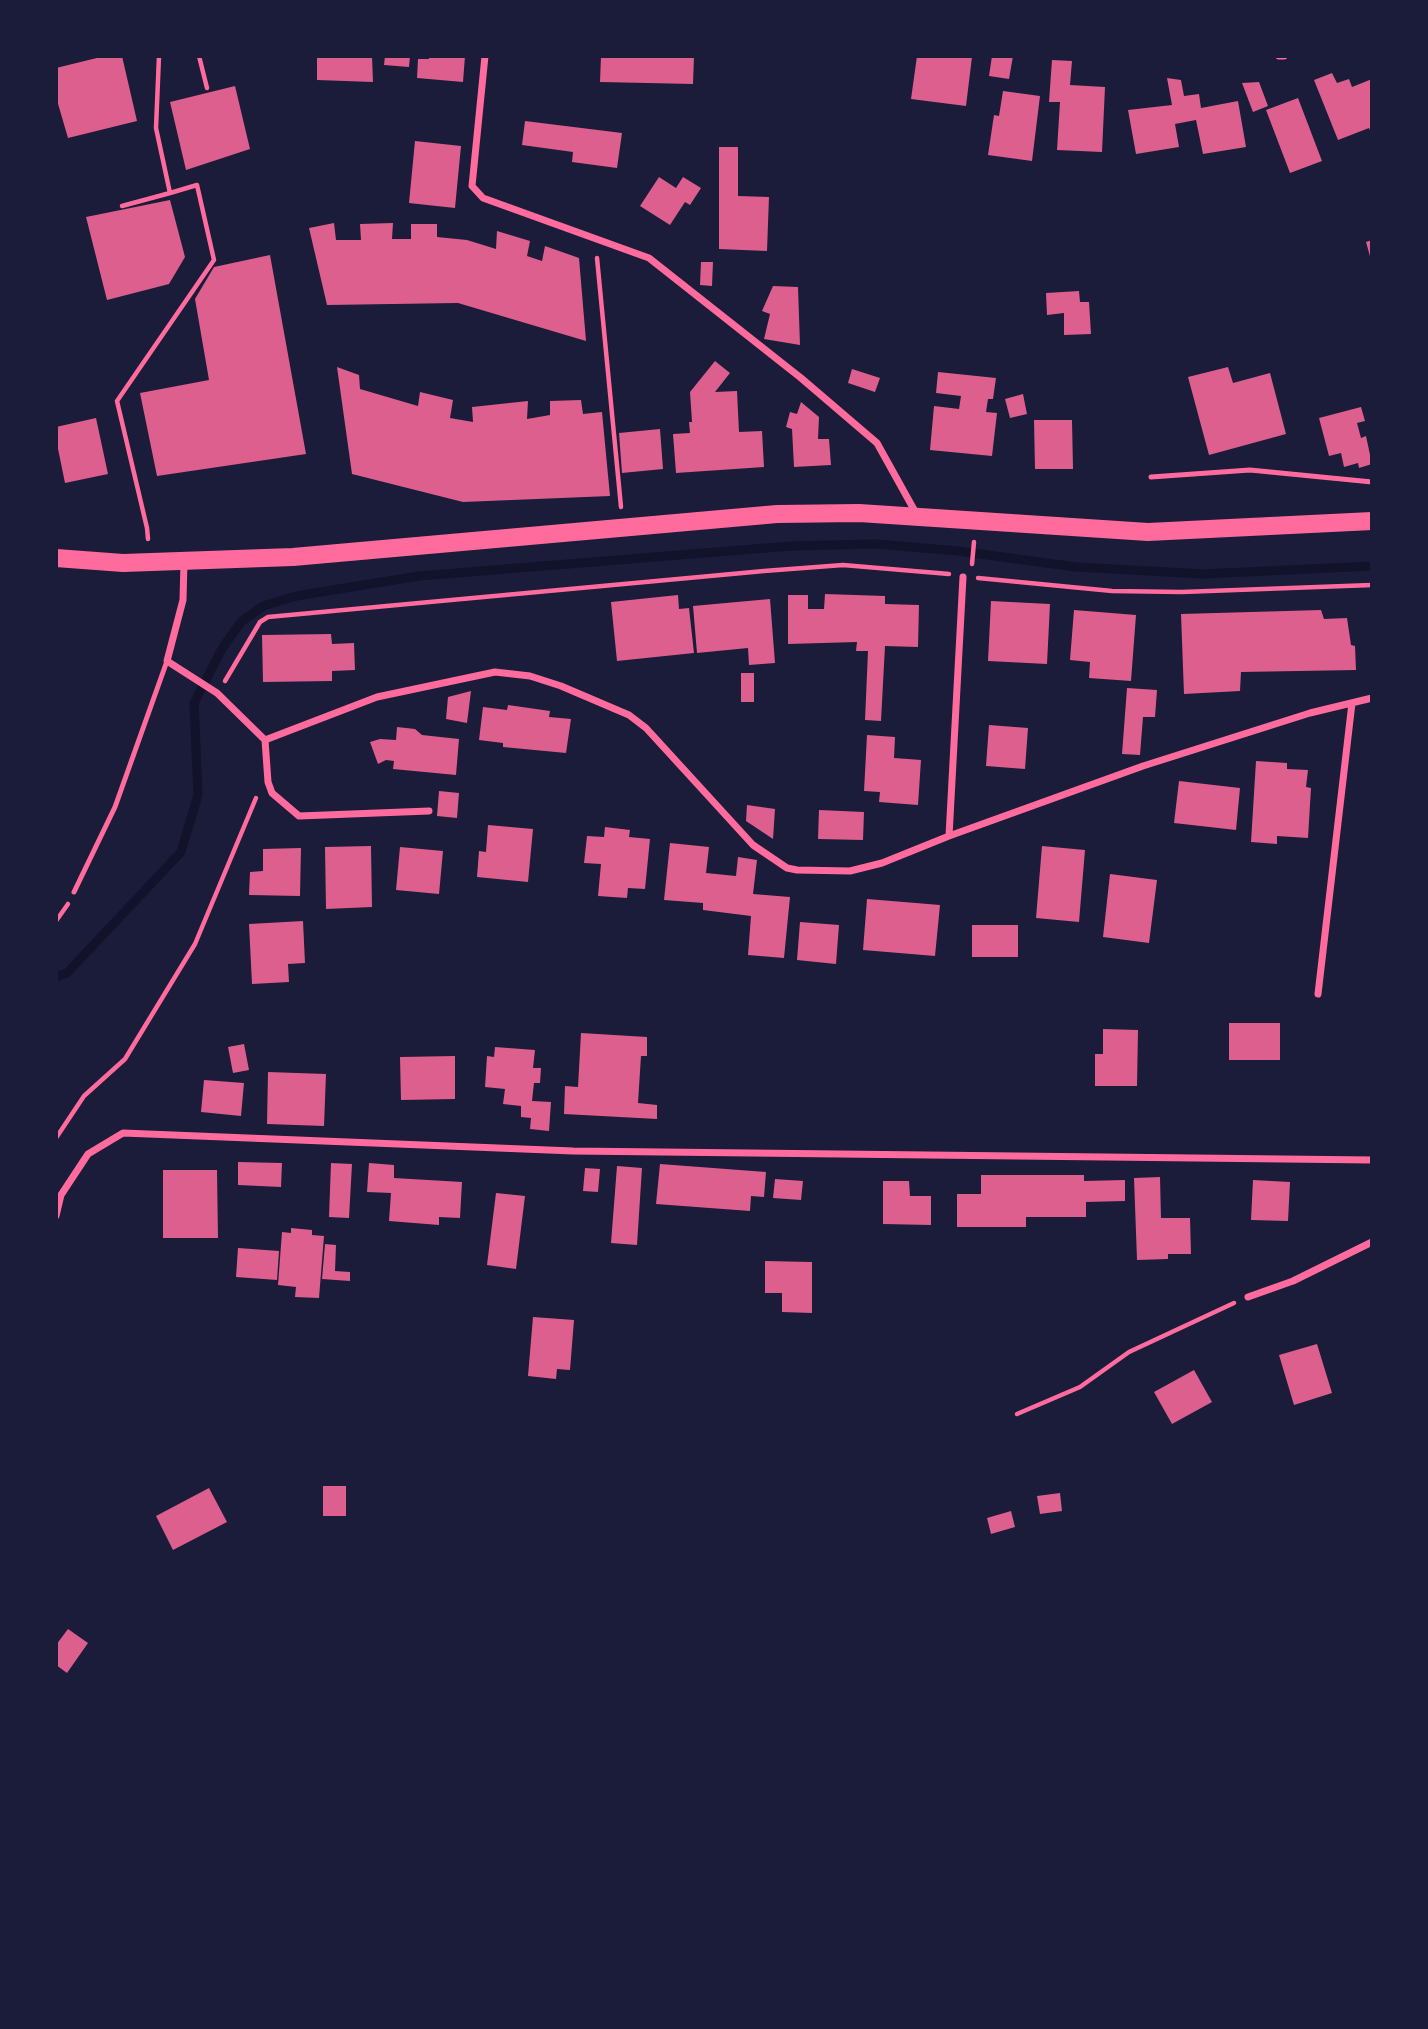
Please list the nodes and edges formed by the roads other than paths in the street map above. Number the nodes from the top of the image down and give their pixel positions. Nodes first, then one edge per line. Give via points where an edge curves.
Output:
1 (485, 56) edge
2 (1279, 56) edge
3 (1284, 56) edge
4 (1151, 478) dead end
5 (1372, 482) edge
6 (918, 516) junction
7 (1372, 521) edge
8 (56, 558) edge
9 (184, 562) junction
10 (963, 577) road end
11 (167, 661) junction
12 (1372, 698) edge
13 (1352, 703) junction
14 (265, 740) junction
15 (429, 811) dead end
16 (949, 836) junction
17 (74, 892) dead end
18 (1318, 993) dead end
19 (1372, 1160) edge
20 (56, 1216) edge
21 (1372, 1242) edge
22 (1248, 1297) road end

1 - 6 street via 472,186 483,198 649,258 877,443
2 - 3 street
4 - 5 lane via 1250,470
6 - 7 main road via 1148,532
6 - 9 main road via 777,514 342,554
8 - 9 main road
9 - 11 street via 183,600
10 - 16 street
11 - 14 street via 217,693
11 - 17 lane via 115,807
12 - 13 street
13 - 16 street via 1143,766
13 - 18 street
14 - 15 street via 272,793 299,816
14 - 16 street via 377,696 495,672 512,673 561,686 629,715 753,845 787,868 850,871
19 - 20 street via 573,1151 123,1133 88,1154 61,1195
21 - 22 street via 1293,1281

